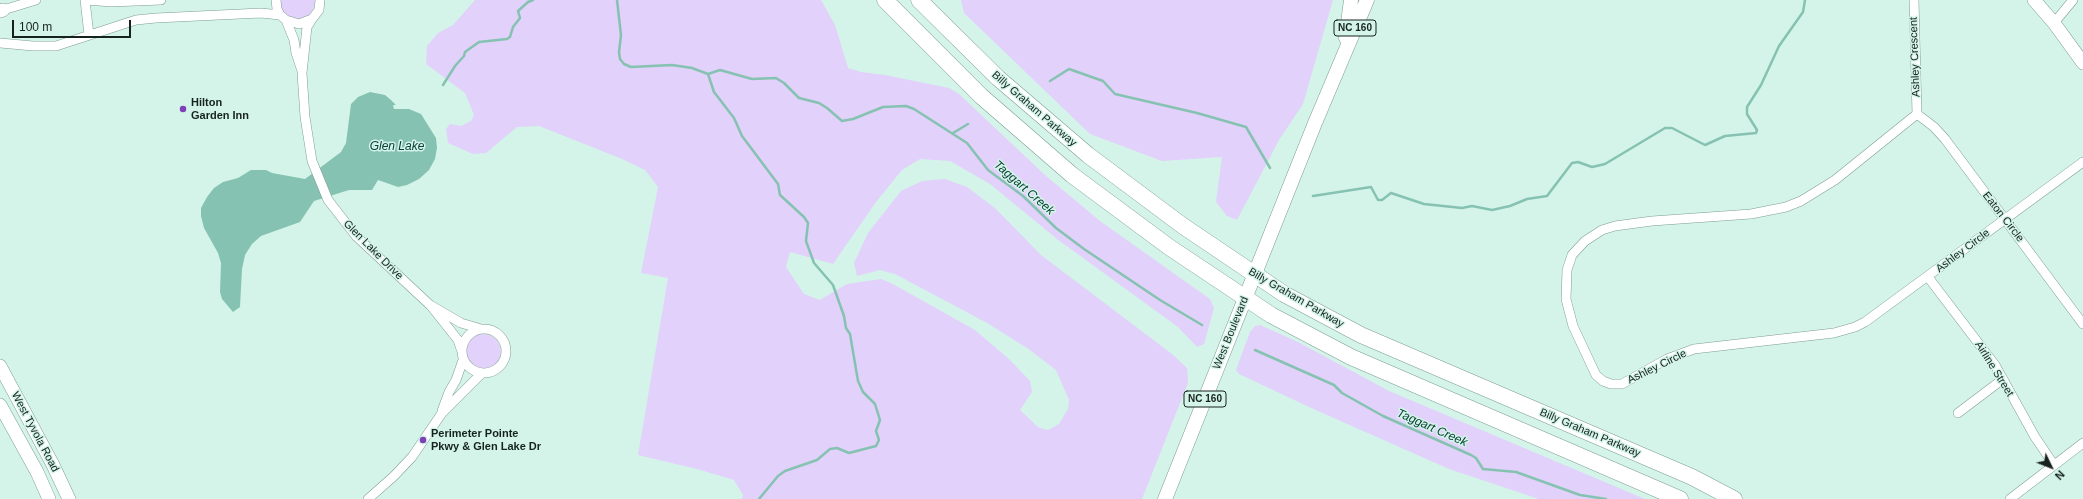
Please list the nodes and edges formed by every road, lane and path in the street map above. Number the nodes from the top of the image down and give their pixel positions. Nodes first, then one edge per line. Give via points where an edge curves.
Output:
1 (36, 0) edge
2 (86, 0) edge
3 (161, 0) edge
4 (276, 0) edge
5 (320, 0) edge
6 (884, 0) edge
7 (919, 0) edge
8 (1352, 0) edge
9 (1367, 0) edge
10 (1914, 0) edge
11 (2034, 0) edge
12 (2073, 0) edge
13 (1, 11) edge
14 (283, 18) junction
15 (312, 19) junction
16 (2054, 23) junction
17 (90, 36) junction
18 (0, 43) edge
19 (1343, 56) junction
20 (2083, 63) edge
21 (302, 73) junction
22 (1917, 114) junction
23 (2083, 162) edge
24 (2006, 219) junction
25 (1254, 274) junction
26 (1928, 277) junction
27 (1245, 299) junction
28 (430, 305) junction
29 (2083, 324) edge
30 (481, 329) junction
31 (461, 349) junction
32 (463, 360) junction
33 (0, 366) edge
34 (481, 374) junction
35 (2003, 379) junction
36 (0, 405) edge
37 (1958, 412) dead end
38 (442, 413) junction
39 (2083, 442) edge
40 (2054, 465) junction
41 (49, 499) edge
42 (69, 499) edge
43 (368, 499) edge
44 (1165, 499) edge
45 (1680, 499) edge
46 (1734, 499) edge
47 (2010, 499) edge

1 - 13 street
2 - 3 street
2 - 17 street
4 - 14 street, Glen Lake Drive via 277,9
5 - 15 street, Glen Lake Drive via 319,10
6 - 27 highway via 981,96 1055,160 1120,212
7 - 25 highway, Billy Graham Parkway via 998,78 1088,155 1165,213
8 - 19 main road, West Boulevard / NC 160
9 - 19 main road, West Boulevard / NC 160
10 - 22 street, Ashley Crescent
11 - 16 main road
12 - 16 street
14 - 15 street via 299,24
14 - 17 street via 261,13 156,18 136,20
14 - 21 street, Glen Lake Drive via 294,40
15 - 21 street, Glen Lake Drive via 307,27
16 - 20 main road
17 - 18 street via 56,46
19 - 25 main road, West Boulevard / NC 160
21 - 28 street, Glen Lake Drive via 312,161 321,185 337,214 356,236
22 - 24 street, Eaton Circle via 1945,139
22 - 26 street, Ashley Circle via 1835,180 1786,207 1751,214 1681,218 1615,226 1596,233 1572,255 1567,270 1566,299 1573,326 1594,372 1603,381 1616,384 1628,382 1667,359 1694,349 1834,333 1855,327
23 - 24 street, Ashley Circle
24 - 26 street, Ashley Circle
24 - 29 street, Eaton Circle
25 - 27 main road, West Boulevard / NC 160
25 - 46 highway, Billy Graham Parkway via 1361,335 1692,477
26 - 35 street, Airline Street
27 - 44 main road, West Boulevard / NC 160
27 - 45 highway via 1310,337 1351,357
28 - 30 street, Glen Lake Drive via 458,322
28 - 31 street, Glen Lake Drive via 458,340
30 - 31 street via 467,336
30 - 34 street via 496,332 505,344 506,352 495,371
31 - 32 street
32 - 34 street via 469,368
32 - 38 street
33 - 42 main road, West Tyvola Road
34 - 38 street
35 - 37 street
35 - 40 street, Airline Street via 2035,437
36 - 41 main road, West Tyvola Road
38 - 43 street via 412,457
39 - 40 street
40 - 47 street

